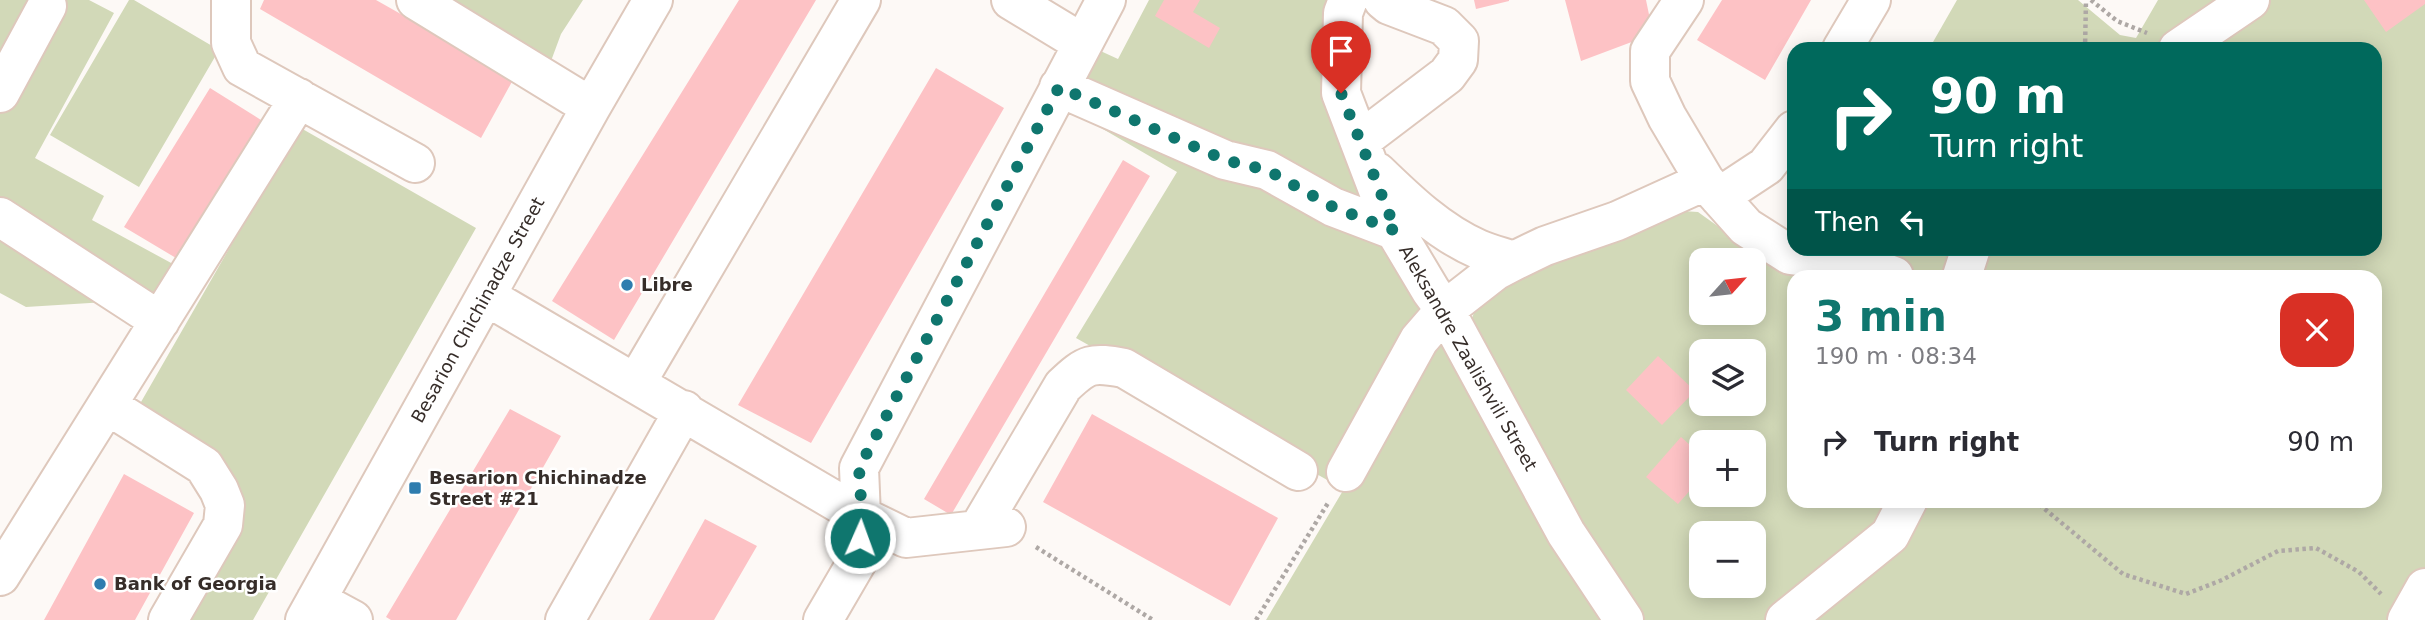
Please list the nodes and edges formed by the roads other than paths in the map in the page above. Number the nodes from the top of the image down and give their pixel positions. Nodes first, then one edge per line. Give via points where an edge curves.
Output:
1 (231, 0) edge
2 (416, 0) edge
3 (653, 0) edge
4 (861, 0) edge
5 (1011, 0) edge
6 (1106, 0) edge
7 (1348, 0) edge
8 (1382, 0) edge
9 (1684, 0) edge
10 (1871, 0) edge
11 (2250, 0) edge
12 (47, 6) dead end
13 (1846, 42) edge
14 (2189, 42) edge
15 (1082, 43) junction
16 (1059, 87) junction
17 (0, 93) edge
18 (299, 98) junction
19 (591, 107) junction
20 (1787, 139) edge
21 (1364, 153) junction
22 (415, 163) dead end
23 (1712, 189) junction
24 (0, 217) edge
25 (1396, 231) junction
26 (1787, 252) edge
27 (1804, 256) edge
28 (1514, 261) junction
29 (1878, 270) edge
30 (486, 296) junction
31 (1445, 310) junction
32 (160, 321) junction
33 (636, 383) junction
34 (107, 405) junction
35 (684, 411) junction
36 (1298, 471) dead end
37 (1346, 472) road end
38 (1904, 508) edge
39 (862, 516) junction
40 (0, 576) edge
41 (2425, 588) edge
42 (310, 610) edge
43 (168, 620) edge
44 (353, 620) edge
45 (565, 620) edge
46 (823, 620) edge
47 (1624, 620) edge
48 (1785, 620) edge
49 (2407, 620) edge

1 - 18 street via 231,43 242,67
2 - 19 street
3 - 19 street, Besarion Chichinadze Street
4 - 33 street
5 - 15 street
6 - 15 street
7 - 21 street, Aleksandre Zaalishvili Street via 1343,13 1341,93
8 - 21 street via 1444,26 1459,41 1458,60
9 - 23 street via 1650,51 1650,81
10 - 13 street
11 - 14 street
12 - 17 street
15 - 16 street
16 - 25 street via 1225,160 1267,170 1333,207
16 - 39 street via 859,468
18 - 22 street
18 - 32 street
19 - 30 street, Besarion Chichinadze Street
20 - 23 street via 1766,166
21 - 25 street, Aleksandre Zaalishvili Street
21 - 28 street via 1417,210 1442,228 1476,248
23 - 26 street via 1746,227
23 - 28 street via 1545,246
24 - 32 street
25 - 31 street, Aleksandre Zaalishvili Street
27 - 29 street
28 - 31 street
30 - 33 street
30 - 42 street, Besarion Chichinadze Street
31 - 37 street via 1419,340
31 - 47 street, Aleksandre Zaalishvili Street via 1566,533
32 - 34 street
33 - 35 street
34 - 40 street
34 - 43 street via 204,466 225,505 223,524
35 - 39 street
35 - 45 street
36 - 39 street via 1125,368 1097,363 1063,386 992,529 906,538
38 - 48 street via 1890,535
39 - 46 street via 858,560
41 - 49 street
42 - 44 street

